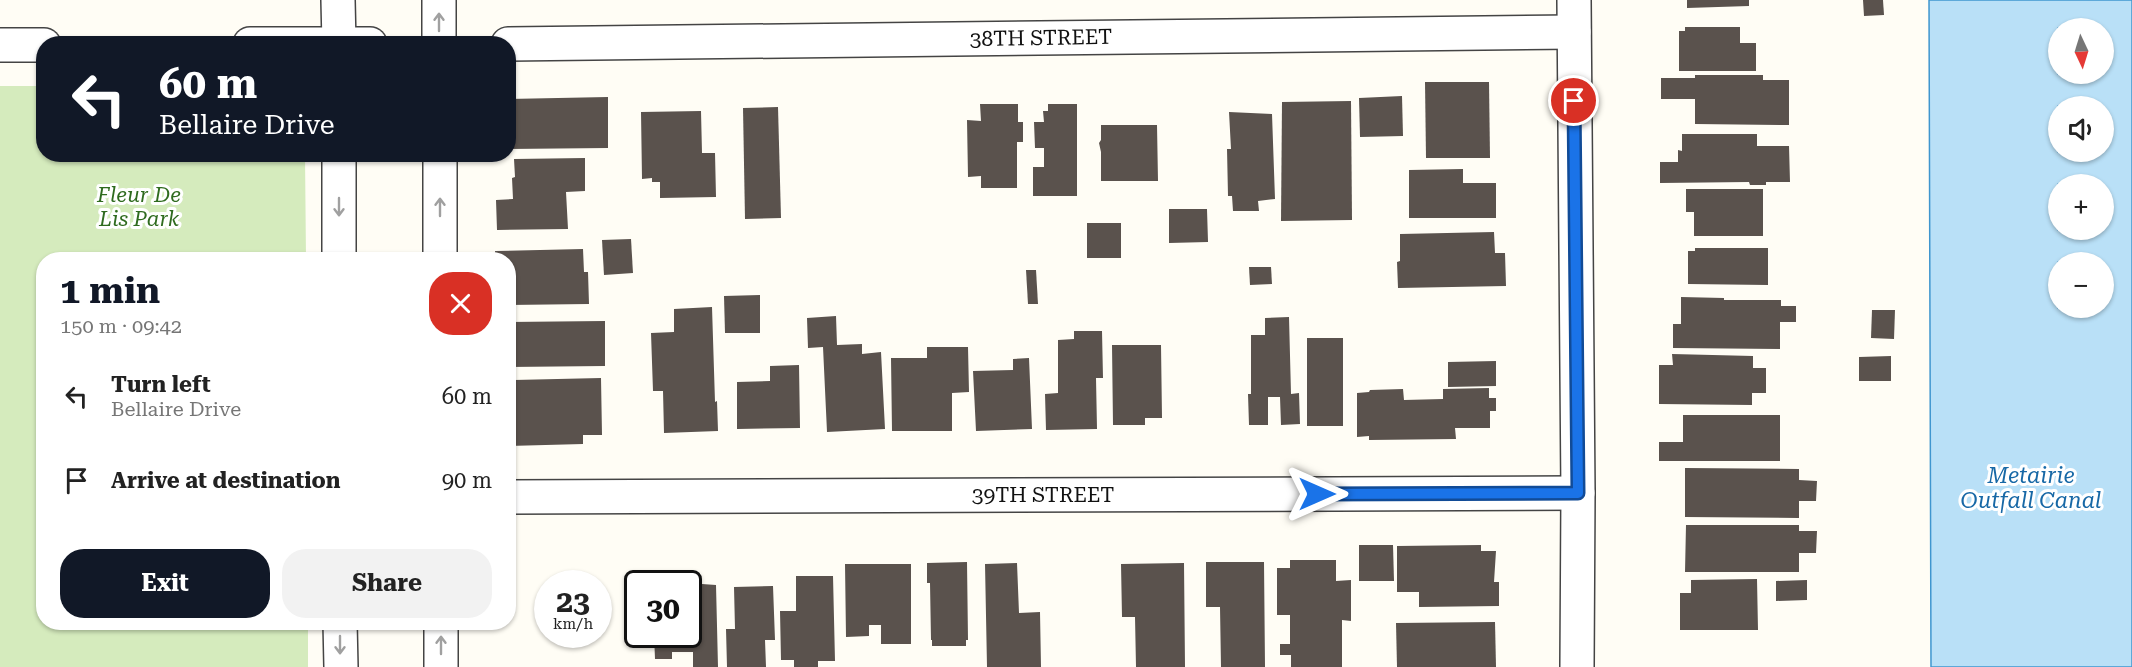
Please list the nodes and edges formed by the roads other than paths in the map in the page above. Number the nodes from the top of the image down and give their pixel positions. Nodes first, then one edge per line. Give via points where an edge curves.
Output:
1 (338, 0) edge
2 (439, 0) edge
3 (1574, 0) edge
4 (1574, 32) junction
5 (339, 36) edge
6 (439, 36) edge
7 (516, 44) edge
8 (0, 45) edge
9 (36, 45) edge
10 (339, 162) edge
11 (440, 162) edge
12 (339, 252) edge
13 (440, 252) edge
14 (1578, 493) junction
15 (516, 497) edge
16 (340, 630) edge
17 (441, 630) edge
18 (340, 667) edge
19 (441, 667) edge
20 (1577, 667) edge

1 - 5 street
6 -> 2 street
3 - 4 street
4 - 7 street, 38TH STREET
4 - 14 street
8 - 9 street
10 -> 12 street
13 -> 11 street
14 - 15 street, 39TH STREET
14 - 20 street
16 -> 18 street
19 -> 17 street

